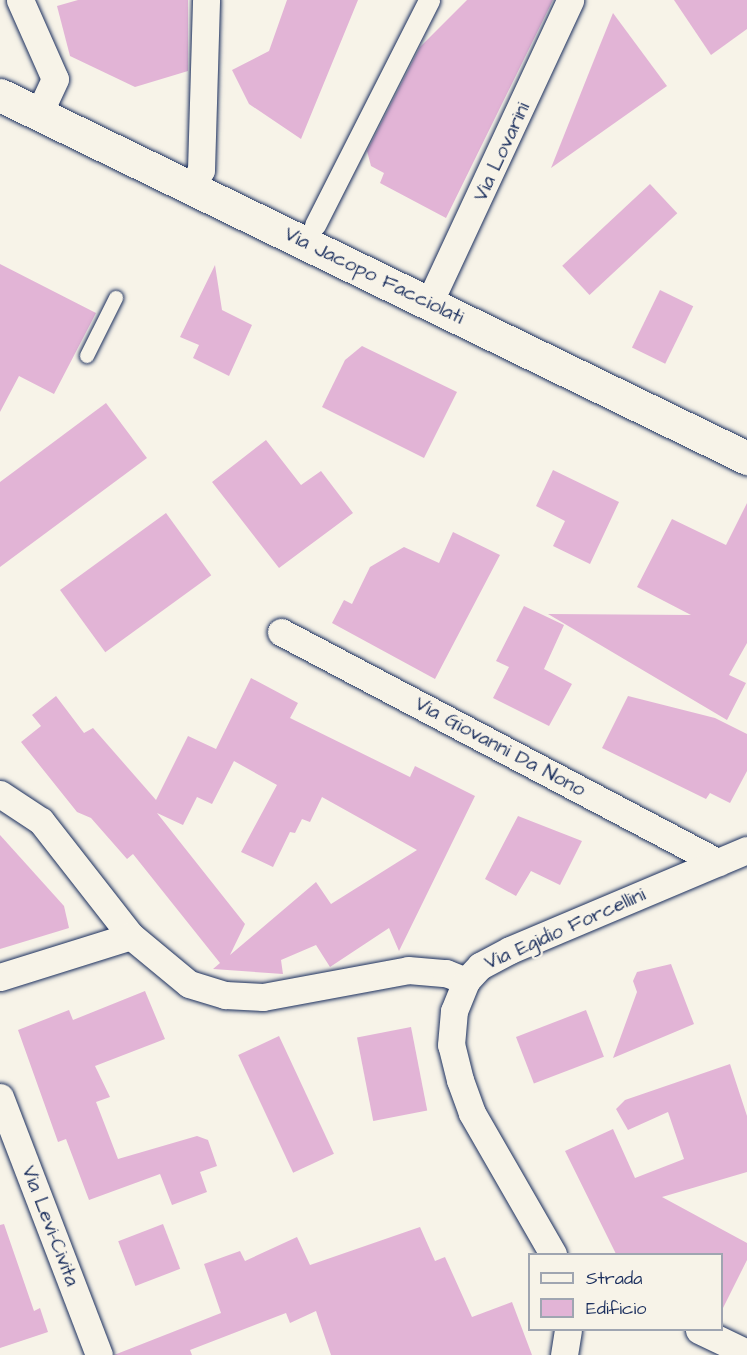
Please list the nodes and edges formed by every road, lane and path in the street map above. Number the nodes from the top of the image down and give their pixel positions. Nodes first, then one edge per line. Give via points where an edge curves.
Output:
1 (20, 0) edge
2 (206, 0) edge
3 (429, 0) edge
4 (570, 0) edge
5 (0, 95) edge
6 (39, 114) junction
7 (192, 186) junction
8 (315, 225) dead end
9 (116, 298) dead end
10 (429, 303) junction
11 (87, 356) dead end
12 (747, 458) edge
13 (281, 632) dead end
14 (0, 794) edge
15 (747, 850) edge
16 (718, 862) junction
17 (132, 936) junction
18 (0, 977) edge
19 (466, 981) junction
20 (0, 1097) edge
21 (552, 1253) edge
22 (568, 1331) edge
23 (702, 1331) edge
24 (738, 1352) edge
25 (99, 1355) edge
26 (564, 1355) edge

1 - 6 street via 55,79
2 - 7 street via 201,170
3 - 8 street
4 - 10 street, Via Lovarini
5 - 6 main road, Via Jacopo Facciolati
6 - 7 main road, Via Jacopo Facciolati
7 - 10 main road, Via Jacopo Facciolati
9 - 11 lane
10 - 12 main road, Via Jacopo Facciolati
13 - 16 street, Via Giovanni Da Nono
14 - 17 street via 41,821
15 - 16 street, Via Egidio Forcellini
16 - 19 street, Via Egidio Forcellini via 510,950 480,966
17 - 18 street
17 - 19 street via 173,974 225,995 298,994 408,970 446,973
19 - 21 street, Via Egidio Forcellini via 454,1011 451,1045 460,1080 472,1113
20 - 25 street, Via Levi-Civita
22 - 26 street
23 - 24 street

